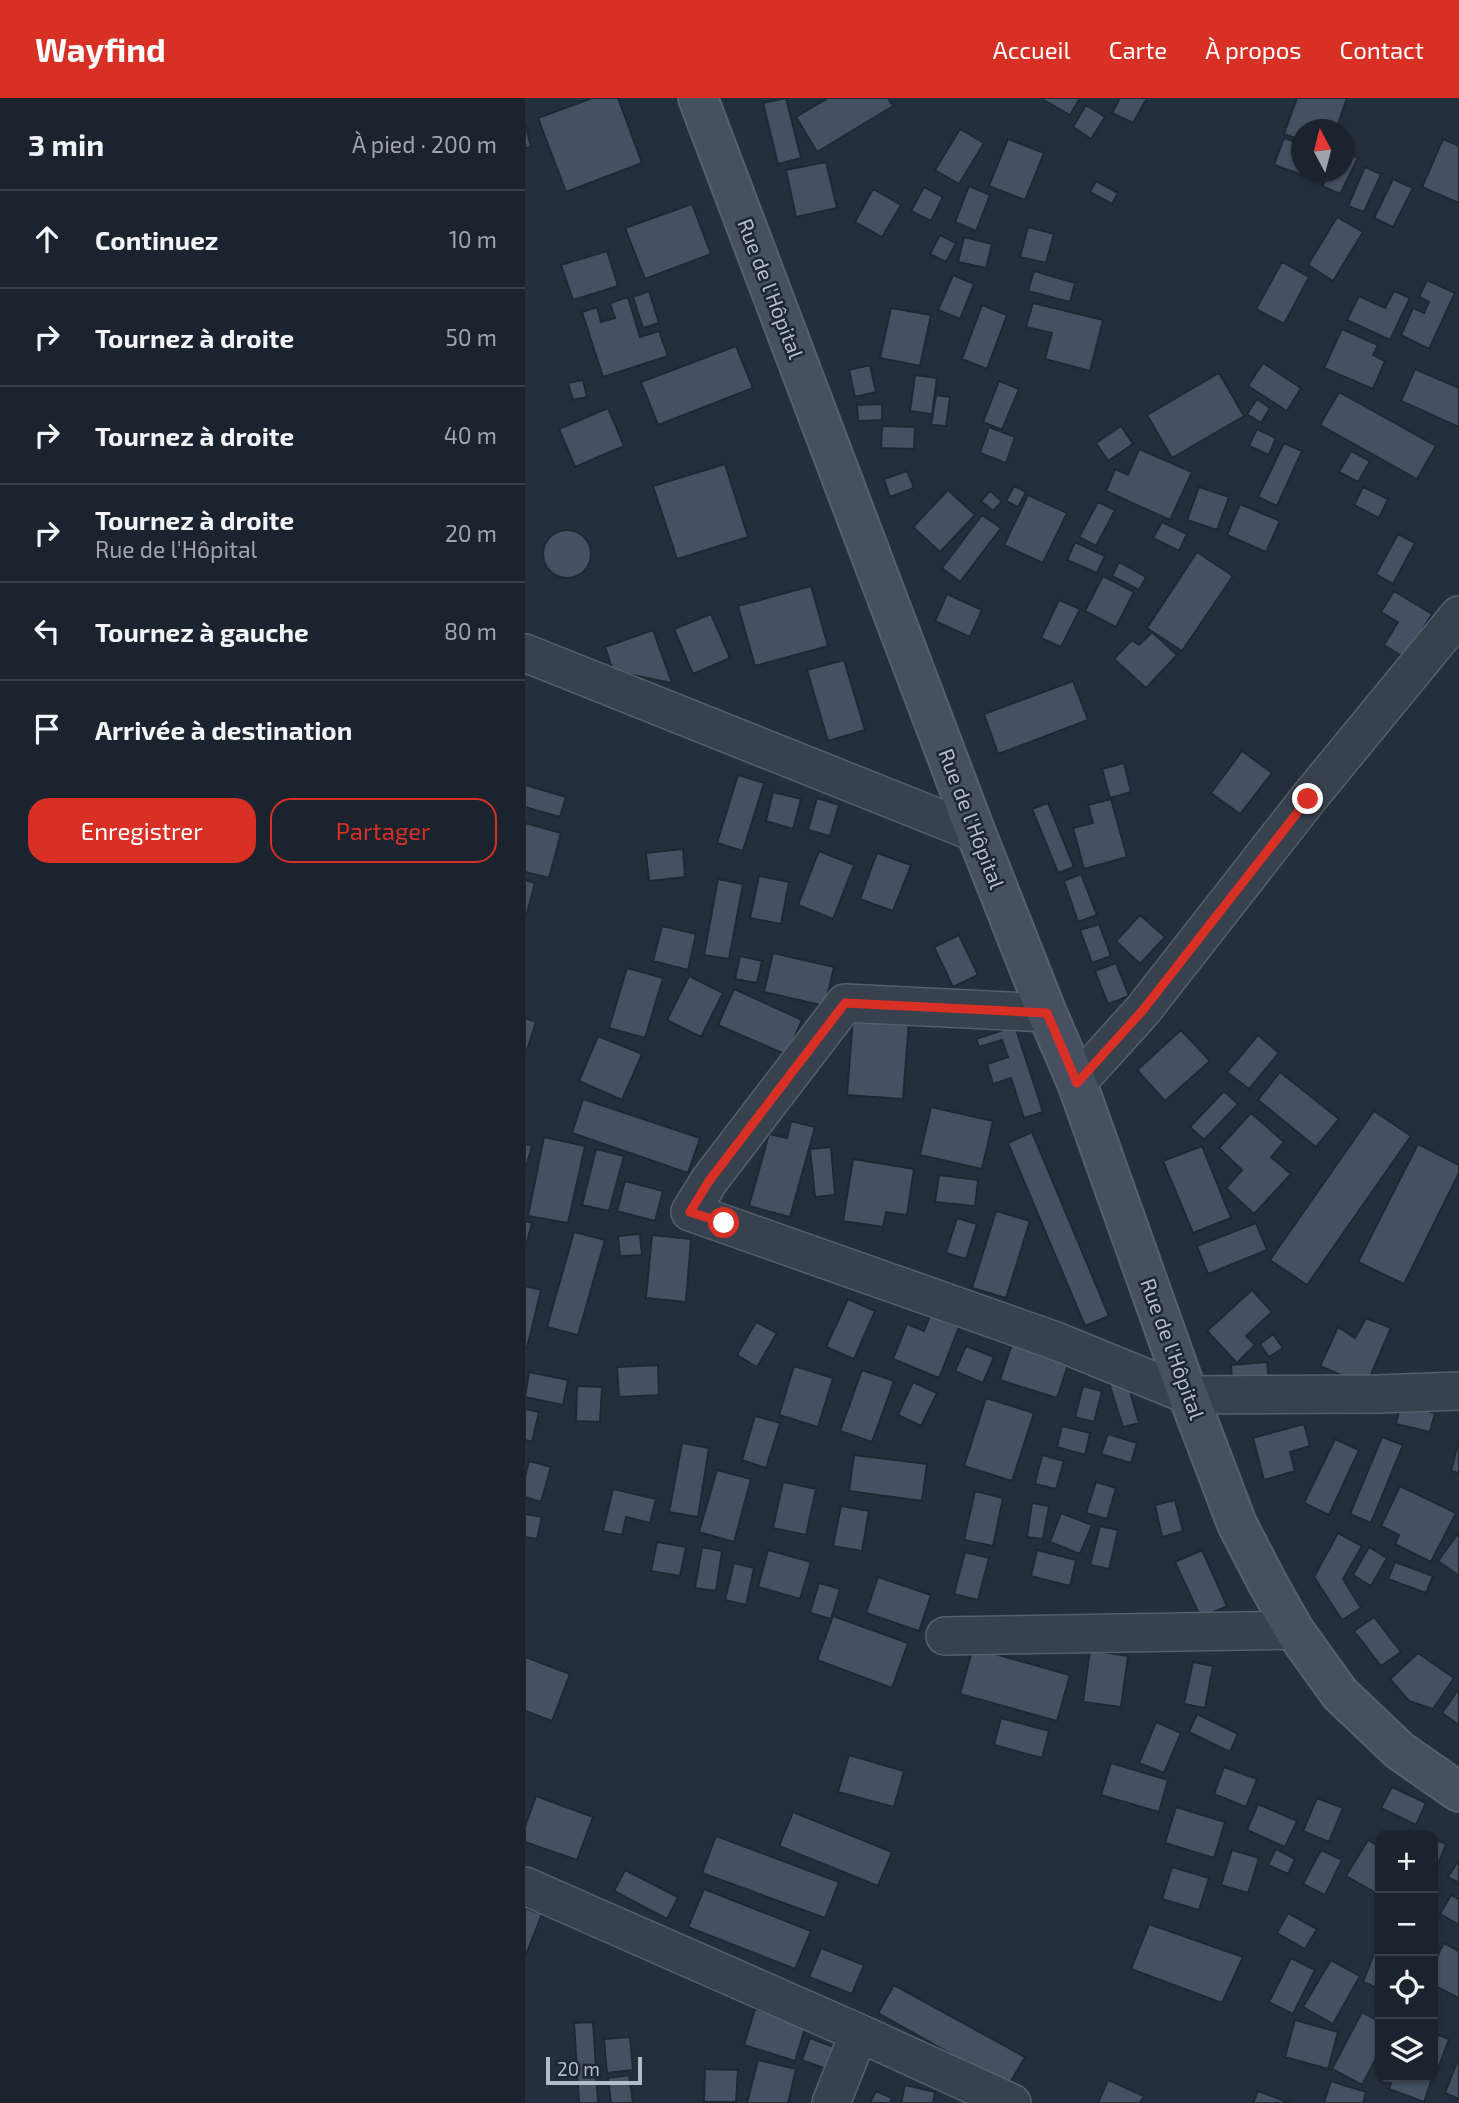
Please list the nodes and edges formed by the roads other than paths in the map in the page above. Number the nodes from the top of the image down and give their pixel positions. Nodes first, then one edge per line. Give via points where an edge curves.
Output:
1 (698, 98) edge
2 (1459, 615) edge
3 (525, 653) edge
4 (976, 833) junction
5 (1047, 1013) junction
6 (1077, 1083) junction
7 (1459, 1391) edge
8 (1188, 1395) junction
9 (1294, 1630) junction
10 (945, 1636) dead end
11 (1459, 1792) edge
12 (525, 1886) edge
13 (859, 2032) junction
14 (831, 2103) edge
15 (1012, 2103) edge

1 - 4 main road, Rue de l'Hôpital
2 - 6 street via 1143,1010
3 - 4 street
4 - 5 main road, Rue de l'Hôpital
5 - 6 main road, Rue de l'Hôpital
5 - 8 street via 845,1003 690,1212 1056,1341
6 - 8 main road, Rue de l'Hôpital
7 - 8 street
8 - 9 main road, Rue de l'Hôpital via 1237,1524
9 - 10 street
9 - 11 main road, Rue de l'Hôpital via 1340,1694 1400,1751
12 - 13 street
13 - 14 street
13 - 15 street

